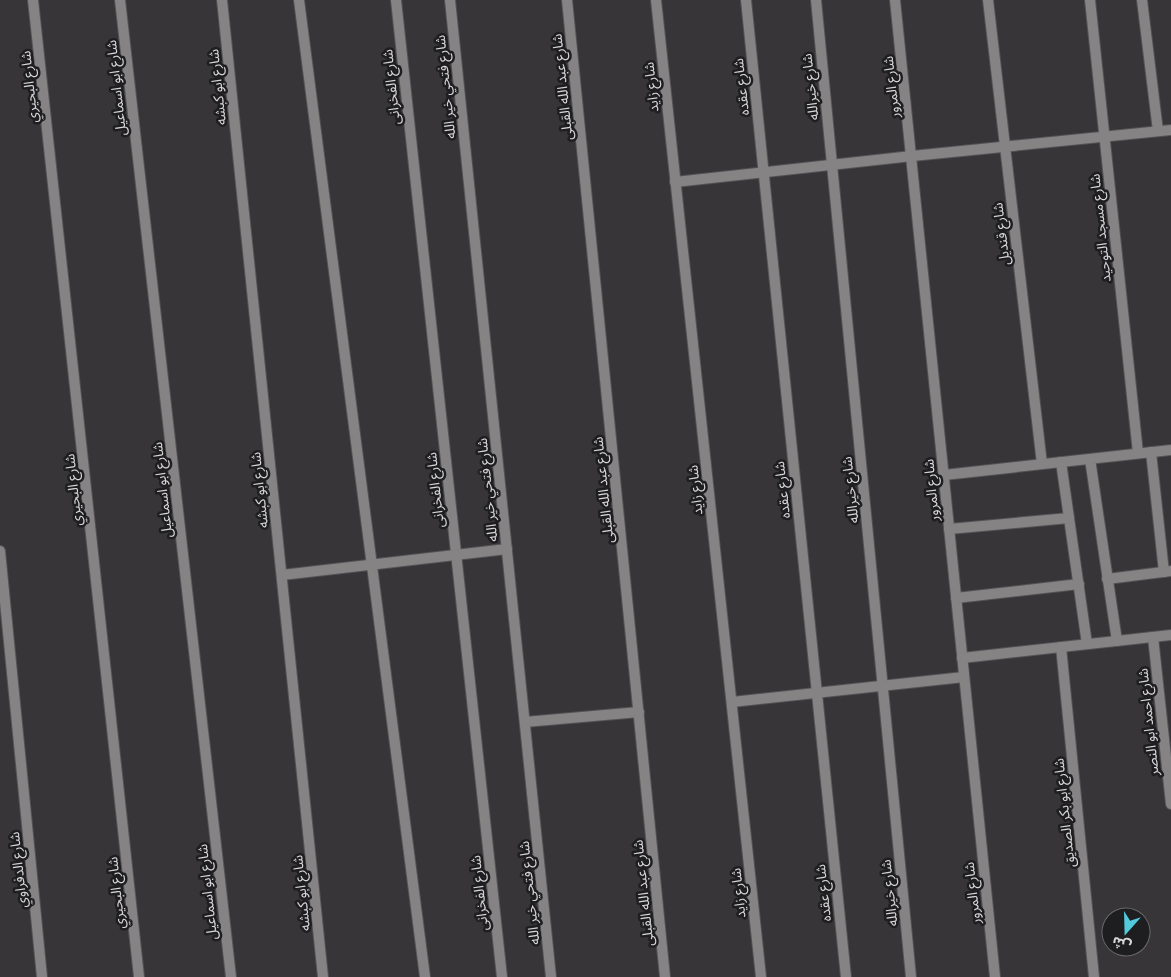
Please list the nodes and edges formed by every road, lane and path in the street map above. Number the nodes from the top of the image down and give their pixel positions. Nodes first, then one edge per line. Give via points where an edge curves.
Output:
1 (33, 0) edge
2 (120, 0) edge
3 (222, 0) edge
4 (299, 0) edge
5 (396, 0) edge
6 (450, 0) edge
7 (567, 0) edge
8 (656, 0) edge
9 (746, 0) edge
10 (816, 0) edge
11 (895, 0) edge
12 (988, 0) edge
13 (1090, 0) edge
14 (1142, 0) edge
15 (1171, 130) edge
16 (1158, 131) junction
17 (1104, 136) junction
18 (1005, 146) junction
19 (912, 156) junction
20 (832, 165) junction
21 (764, 172) junction
22 (675, 182) junction
23 (1171, 450) edge
24 (1151, 452) junction
25 (1138, 453) junction
26 (1090, 459) junction
27 (1061, 462) junction
28 (1042, 464) junction
29 (944, 475) junction
30 (1069, 518) junction
31 (949, 528) junction
32 (507, 549) junction
33 (0, 551) edge
34 (456, 554) junction
35 (372, 565) junction
36 (1168, 572) edge
37 (282, 575) junction
38 (1108, 578) junction
39 (1079, 584) junction
40 (956, 598) junction
41 (1171, 635) edge
42 (1153, 637) junction
43 (1117, 641) junction
44 (1087, 644) junction
45 (1061, 647) junction
46 (962, 658) junction
47 (964, 677) junction
48 (882, 686) junction
49 (817, 693) junction
50 (732, 702) junction
51 (640, 712) junction
52 (525, 722) junction
53 (1171, 804) edge
54 (42, 977) edge
55 (139, 977) edge
56 (231, 977) edge
57 (323, 977) edge
58 (425, 977) edge
59 (502, 977) edge
60 (551, 977) edge
61 (665, 977) edge
62 (761, 977) edge
63 (846, 977) edge
64 (911, 977) edge
65 (995, 977) edge
66 (1094, 977) edge

1 - 55 street, شارع البحيري
2 - 56 street, شارع ابو اسماعيل
3 - 37 street, شارع ابو كبشه
4 - 35 street
5 - 34 street, شارع الفخرانى
6 - 32 street, شارع فتحي خير الله
7 - 51 street, شارع عبد الله القبلى
8 - 22 street, شارع زايد
9 - 21 street, شارع عقده
10 - 20 street, شارع خيرالله
11 - 19 street, شارع المرور
12 - 18 street, شارع قنديل
13 - 17 street, شارع مسجد التوحيد
14 - 16 street
15 - 16 street
16 - 17 street
17 - 18 street
17 - 25 street, شارع مسجد التوحيد
18 - 19 street
18 - 28 street, شارع قنديل
19 - 20 street
19 - 29 street, شارع المرور
20 - 21 street
20 - 48 street, شارع خيرالله
21 - 22 street
21 - 49 street, شارع عقده
22 - 50 street, شارع زايد
23 - 24 street
24 - 25 street
24 - 36 street
25 - 26 street
26 - 27 street
26 - 38 street
27 - 28 street
27 - 30 street
28 - 29 street
29 - 31 street, شارع المرور
30 - 31 street
30 - 39 street
31 - 40 street, شارع المرور
32 - 34 street
32 - 52 street, شارع فتحي خير الله
33 - 54 street, شارع الدفراوي
34 - 35 street
34 - 59 street, شارع الفخرانى
35 - 37 street
35 - 58 street
36 - 38 street
37 - 57 street, شارع ابو كبشه
38 - 43 street
39 - 40 street
39 - 44 street
40 - 46 street, شارع المرور
41 - 42 street
42 - 43 street
42 - 53 street, شارع احمد ابو النصر
43 - 44 street
44 - 45 street
45 - 46 street
45 - 66 street, شارع ابو بكر الصديق
46 - 47 street, شارع المرور
47 - 48 street
47 - 65 street, شارع المرور
48 - 49 street
48 - 64 street, شارع خيرالله
49 - 50 street
49 - 63 street, شارع عقده
50 - 62 street, شارع زايد
51 - 52 street
51 - 61 street, شارع عبد الله القبلى
52 - 60 street, شارع فتحي خير الله

